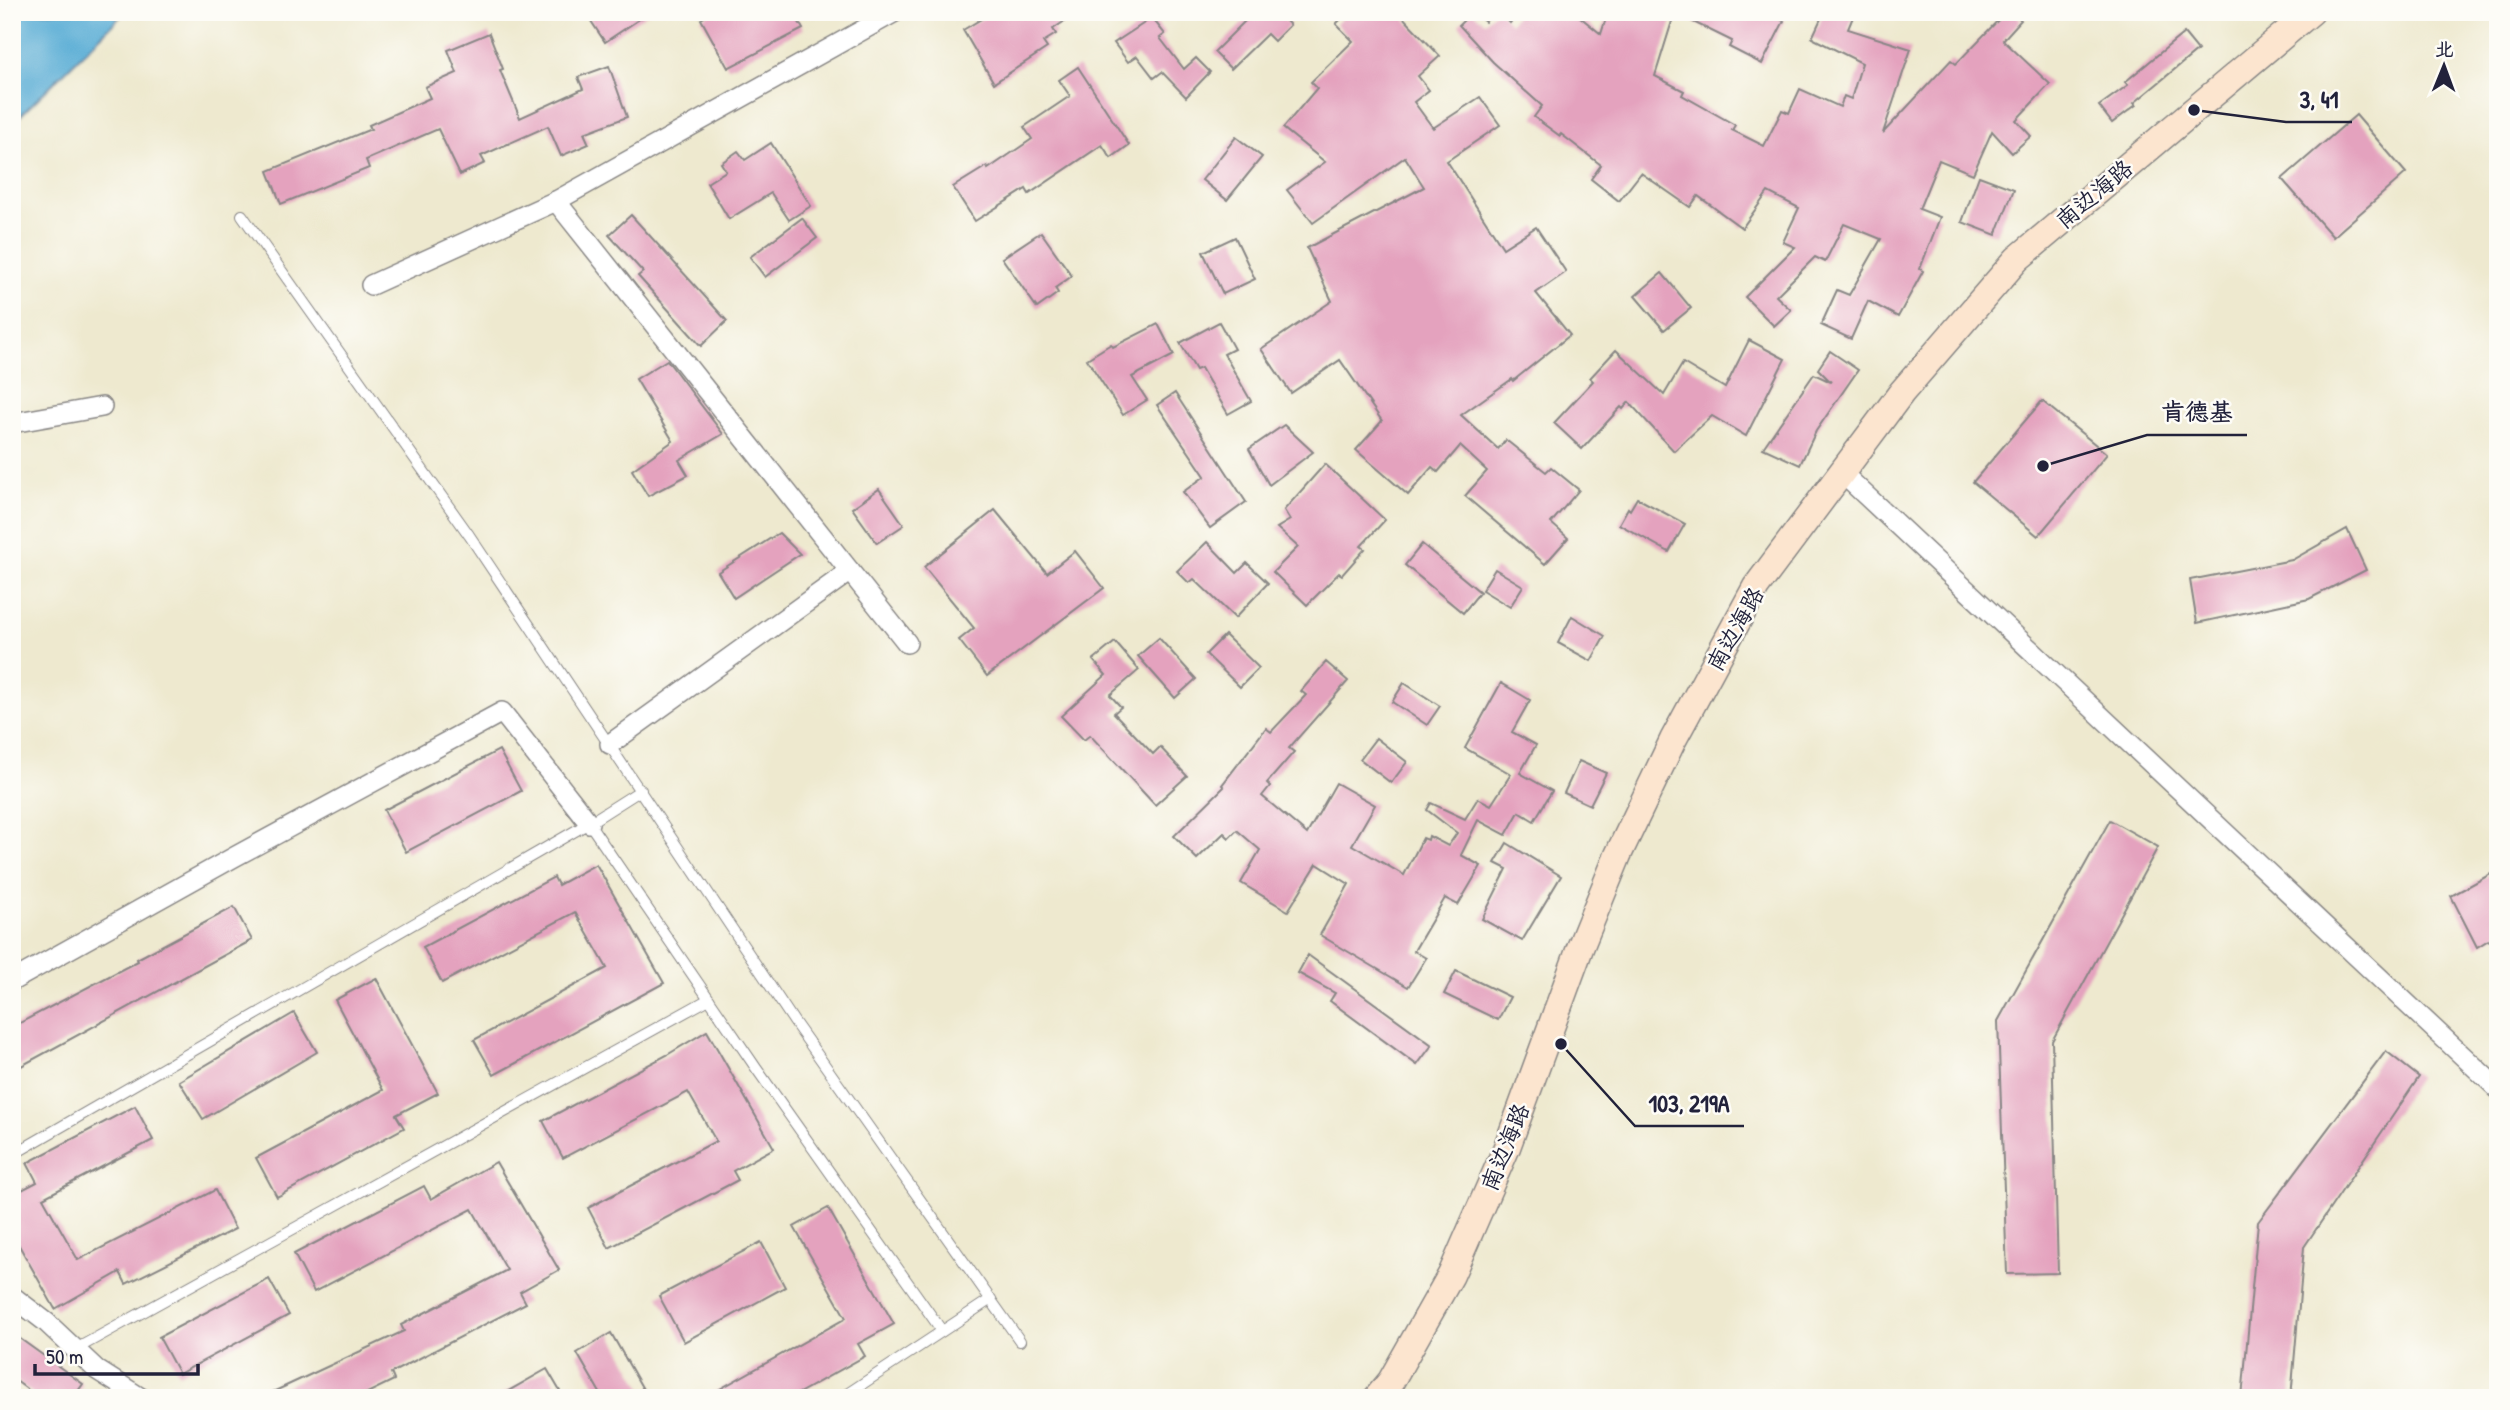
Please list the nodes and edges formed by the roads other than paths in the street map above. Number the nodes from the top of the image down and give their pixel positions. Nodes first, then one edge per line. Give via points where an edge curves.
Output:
1 (895, 12) edge
2 (2311, 12) edge
3 (556, 201) junction
4 (242, 215) dead end
5 (371, 285) dead end
6 (102, 407) dead end
7 (12, 423) edge
8 (1842, 473) junction
9 (850, 571) junction
10 (907, 643) dead end
11 (610, 744) junction
12 (641, 790) junction
13 (589, 822) junction
14 (12, 981) edge
15 (709, 999) junction
16 (2498, 1089) edge
17 (12, 1155) edge
18 (12, 1296) edge
19 (991, 1299) junction
20 (942, 1331) junction
21 (1020, 1341) dead end
22 (76, 1349) junction
23 (141, 1398) edge
24 (841, 1398) edge
25 (1377, 1398) edge

1 - 3 street
2 - 8 main road, 南边海路 via 2018,259 1902,392
3 - 5 street
3 - 9 street
4 - 11 lane via 469,535
6 - 7 street
8 - 16 street
8 - 25 main road, 南边海路 via 1756,587 1673,740 1618,855 1507,1147 1451,1275
9 - 10 street
9 - 11 street
11 - 12 lane
12 - 13 lane
12 - 19 lane via 795,1023
13 - 14 street via 502,712
13 - 15 lane
13 - 17 lane
15 - 20 lane
15 - 22 lane
18 - 22 street
19 - 20 lane
19 - 21 lane
20 - 24 lane
22 - 23 street via 97,1370

